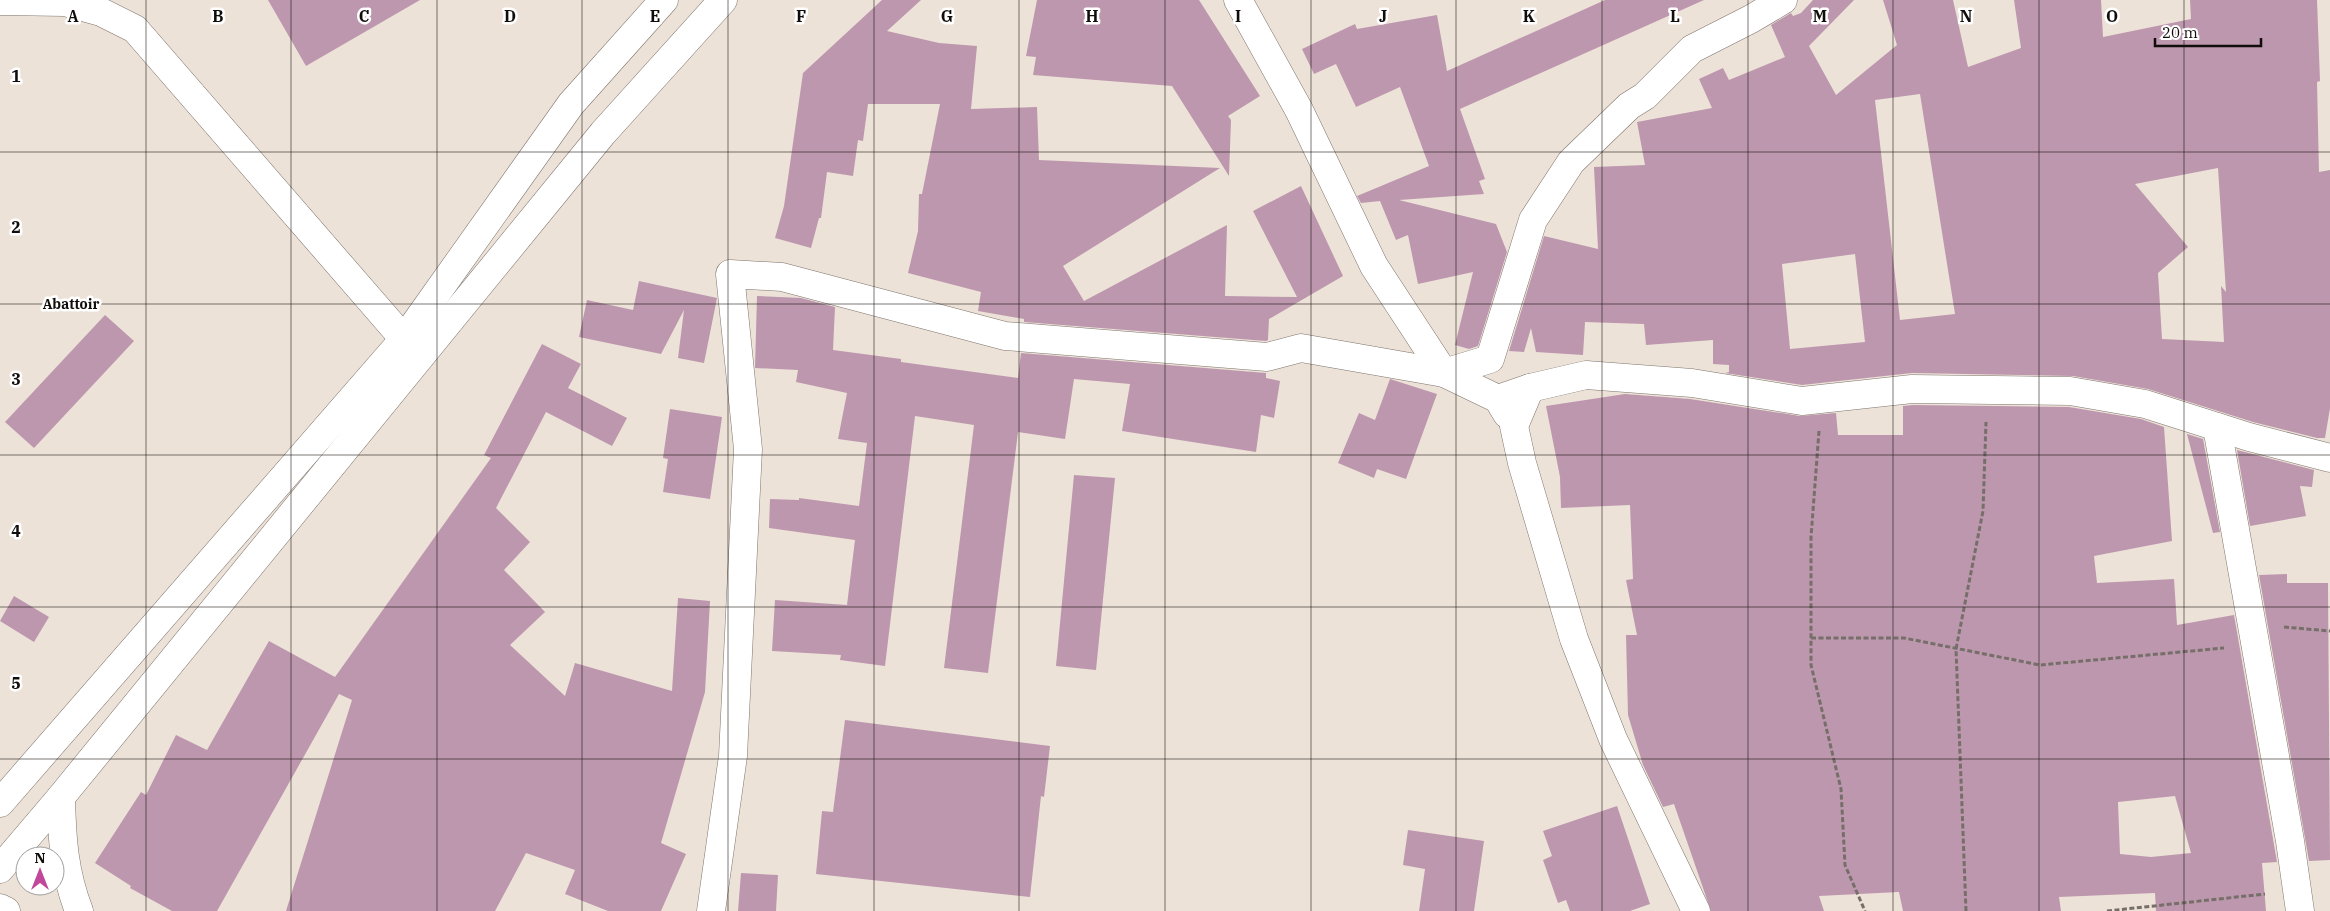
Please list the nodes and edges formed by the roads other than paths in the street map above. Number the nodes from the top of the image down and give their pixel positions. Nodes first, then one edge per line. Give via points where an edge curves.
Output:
1 (664, 0) edge
2 (723, 0) edge
3 (1238, 0) edge
4 (1783, 0) edge
5 (0, 1) edge
6 (404, 340) junction
7 (1444, 373) junction
8 (1530, 388) junction
9 (1498, 399) junction
10 (1514, 426) junction
11 (2217, 427) junction
12 (2330, 458) edge
13 (61, 797) junction
14 (0, 803) edge
15 (0, 869) edge
16 (2298, 901) edge
17 (0, 908) edge
18 (6, 911) edge
19 (79, 911) edge
20 (711, 911) edge
21 (1696, 911) edge

1 - 6 street via 571,104
2 - 13 street via 604,133
3 - 7 street via 1299,110 1374,266
4 - 7 street via 1692,49 1571,162 1533,220 1490,360
5 - 6 street via 65,2 100,12 135,29
6 - 14 street
7 - 9 street
7 - 20 street via 1301,348 1267,357 1005,336 782,277 730,274 748,449 732,756
8 - 9 street
8 - 10 street
8 - 11 street via 1586,375 1692,383 1802,401 1912,389 2070,391 2145,404
9 - 10 street
10 - 21 street via 1522,464 1574,639 1613,739
11 - 12 street
11 - 16 street
13 - 15 street
13 - 19 street via 62,851
17 - 18 street

